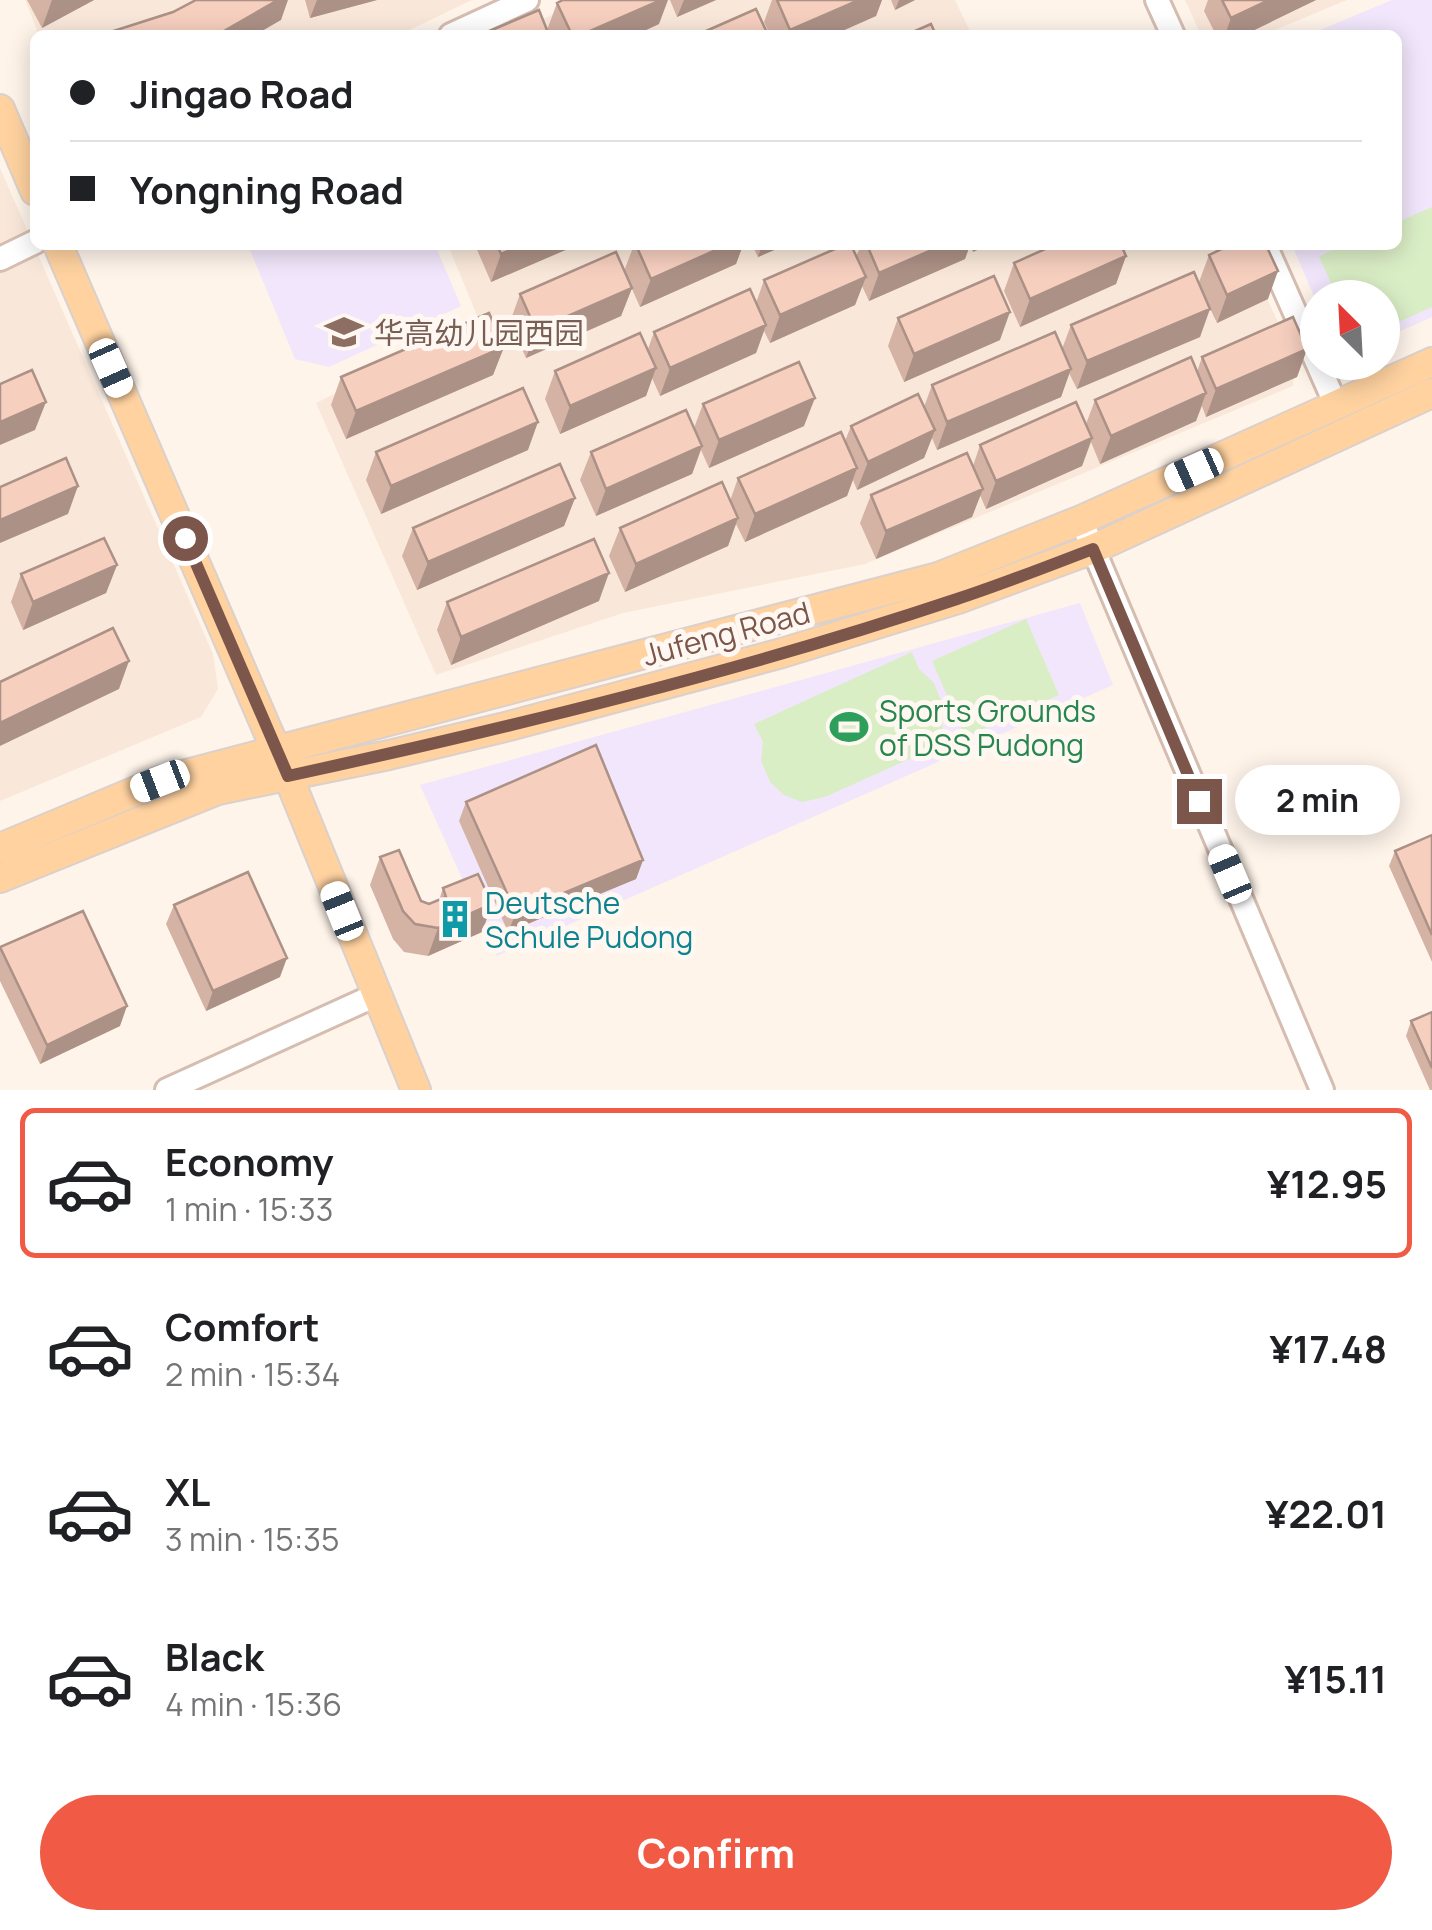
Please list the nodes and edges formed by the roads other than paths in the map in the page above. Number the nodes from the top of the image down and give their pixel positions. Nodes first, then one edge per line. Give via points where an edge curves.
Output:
1 (526, 0) edge
2 (1157, 0) edge
3 (462, 30) edge
4 (1170, 30) edge
5 (0, 108) edge
6 (30, 179) edge
7 (30, 244) edge
8 (60, 250) edge
9 (1267, 250) edge
10 (0, 259) edge
11 (1432, 362) edge
12 (1432, 393) edge
13 (1336, 405) junction
14 (1081, 520) junction
15 (1093, 549) junction
16 (276, 750) junction
17 (288, 776) junction
18 (0, 848) edge
19 (0, 878) edge
20 (376, 994) junction
21 (167, 1090) edge
22 (416, 1090) edge
23 (1322, 1090) edge

1 - 3 street
2 - 4 street
5 - 6 main road
7 - 10 street
8 - 16 main road
9 - 13 street
11 - 13 main road, Jufeng Road
12 - 15 main road, Jufeng Road
13 - 14 main road, Jufeng Road
14 - 15 street
14 - 16 main road, Jufeng Road via 938,577
15 - 17 main road, Jufeng Road via 782,653
15 - 23 street
16 - 17 street
16 - 18 main road, Jufeng Road via 160,781
17 - 19 main road, Jufeng Road via 218,790
17 - 20 main road
20 - 21 street
20 - 22 main road

